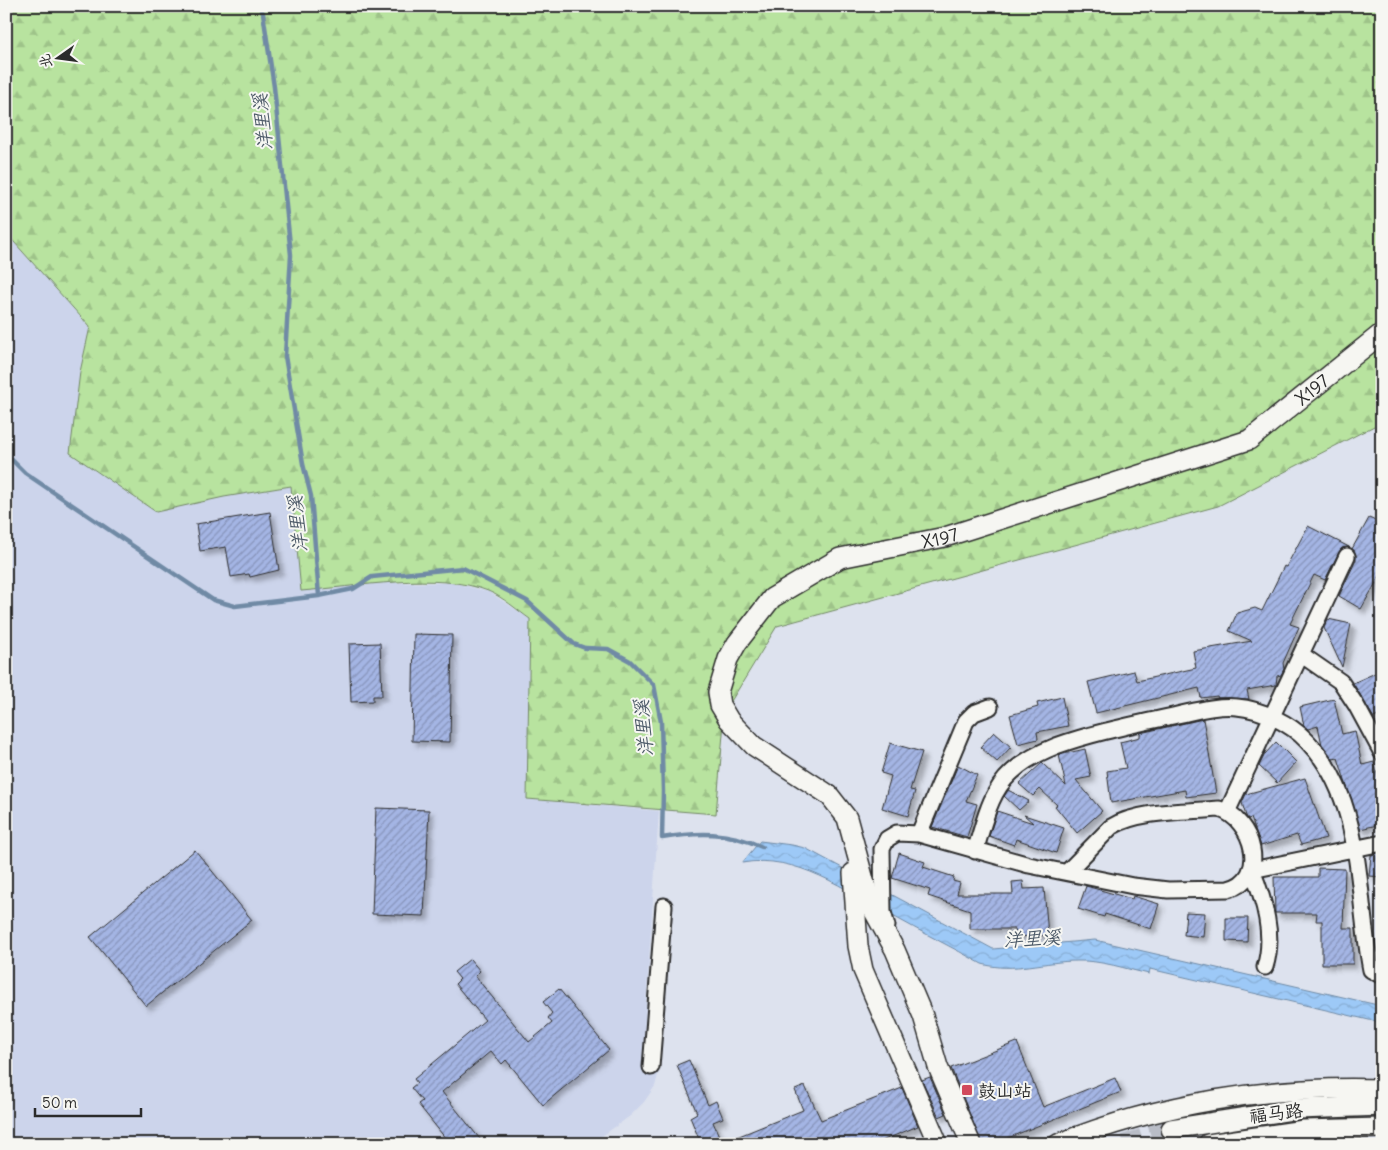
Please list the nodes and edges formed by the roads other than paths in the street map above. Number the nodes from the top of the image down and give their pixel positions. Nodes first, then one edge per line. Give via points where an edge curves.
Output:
1 (1382, 332) edge
2 (1347, 556) dead end
3 (1302, 655) junction
4 (990, 707) dead end
5 (1272, 718) junction
6 (1382, 753) edge
7 (1228, 812) junction
8 (919, 834) junction
9 (1382, 842) edge
10 (1356, 847) junction
11 (975, 851) junction
12 (856, 865) junction
13 (1252, 870) junction
14 (1067, 872) junction
15 (664, 906) dead end
16 (877, 909) junction
17 (1265, 967) dead end
18 (1382, 976) edge
19 (651, 1067) dead end
20 (1382, 1089) edge
21 (1382, 1106) edge
22 (1382, 1128) edge
23 (1171, 1130) tunnel mouth
24 (938, 1144) edge
25 (971, 1144) edge
26 (1058, 1144) edge
27 (1208, 1144) edge

1 - 12 main road, X197 / X197 via 1249,440 946,537 840,558 772,598 728,660 719,685 720,705 737,730 754,746 830,795 842,809 853,834
2 - 3 street
3 - 5 street
3 - 6 street via 1341,682
4 - 8 street via 974,713 966,721
5 - 7 street
5 - 10 street via 1297,731 1317,753 1341,798
5 - 11 street via 1237,707 1209,709 1082,738 1043,752 1011,773 996,791
7 - 13 street via 1240,823 1251,844
7 - 14 street via 1219,809 1119,822
8 - 11 street
8 - 16 street via 897,833 886,839 882,849
9 - 10 street
10 - 13 street
10 - 18 street via 1370,965 1374,973
11 - 14 street
12 - 16 main road
12 - 24 main road via 854,897 863,970
13 - 14 street via 1243,883 1228,890 1168,890
13 - 17 street via 1263,900 1269,937
15 - 19 street
16 - 25 main road via 923,1016 938,1067
20 - 26 main road via 1317,1089 1200,1104 1122,1122
21 - 23 main road, 福马路 via 1298,1109
22 - 27 main road, 福马路 via 1296,1131

